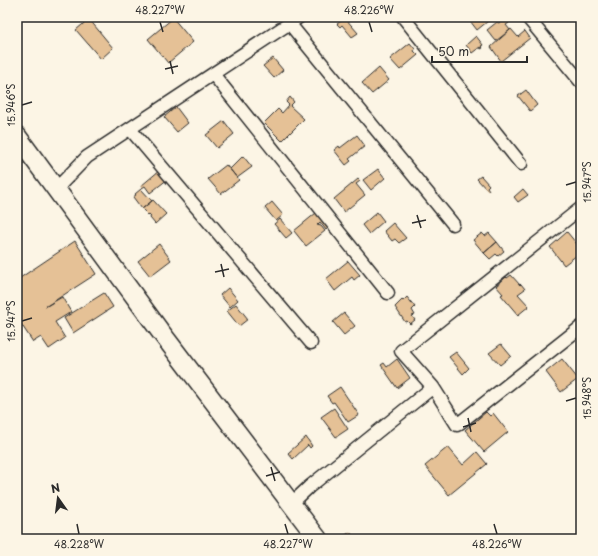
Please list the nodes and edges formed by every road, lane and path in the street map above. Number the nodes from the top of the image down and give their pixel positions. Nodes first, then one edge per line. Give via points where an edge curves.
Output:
1 (403, 17) edge
2 (527, 17) edge
3 (294, 20) edge
4 (213, 74) junction
5 (581, 82) edge
6 (130, 129) junction
7 (17, 136) edge
8 (520, 164) dead end
9 (56, 189) junction
10 (581, 208) edge
11 (453, 224) dead end
12 (388, 293) dead end
13 (581, 327) edge
14 (311, 343) dead end
15 (433, 386) junction
16 (292, 504) junction
17 (318, 539) edge

1 - 8 street
2 - 5 street
3 - 4 street
3 - 11 street
4 - 6 street
4 - 12 street
6 - 9 street via 87,157
6 - 14 street
7 - 9 street
9 - 16 street
10 - 15 street via 401,351
13 - 15 street via 457,425
15 - 16 street via 309,487
16 - 17 street

